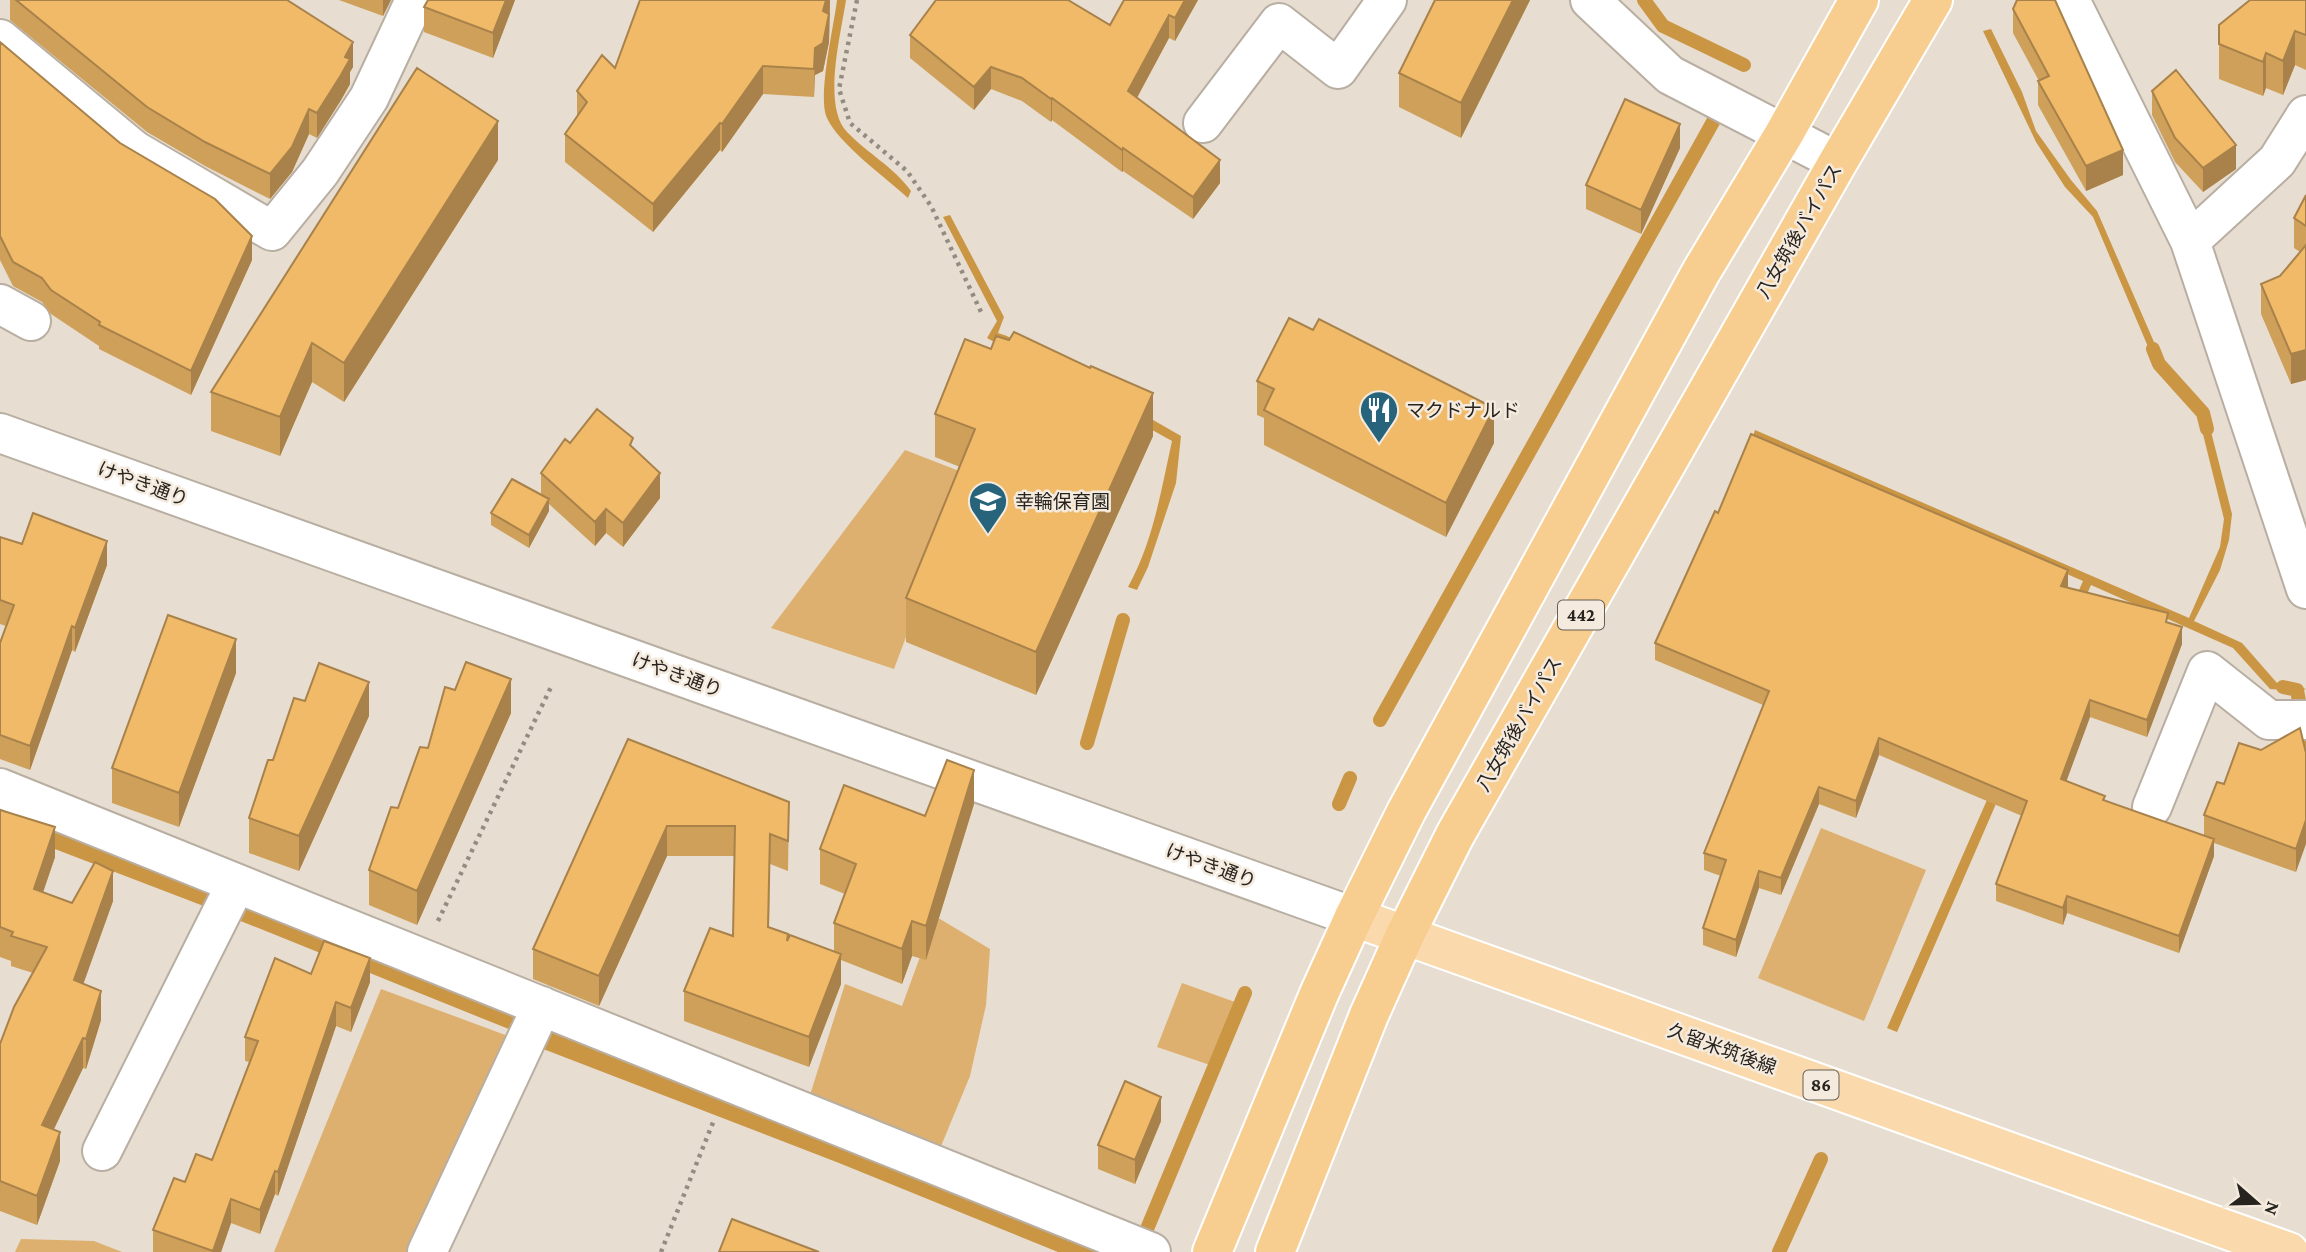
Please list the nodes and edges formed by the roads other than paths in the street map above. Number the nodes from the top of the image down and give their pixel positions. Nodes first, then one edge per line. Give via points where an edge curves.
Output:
1 (415, 0) edge
2 (1387, 0) edge
3 (1590, 0) edge
4 (1859, 0) edge
5 (1933, 0) edge
6 (2070, 0) edge
7 (0, 39) edge
8 (2306, 115) edge
9 (1203, 124) dead end
10 (1784, 134) junction
11 (1838, 162) junction
12 (2190, 242) junction
13 (0, 433) edge
14 (2306, 589) edge
15 (2306, 720) edge
16 (0, 788) edge
17 (2152, 807) dead end
18 (229, 898) junction
19 (1354, 917) junction
20 (1405, 935) junction
21 (535, 1023) junction
22 (102, 1151) dead end
23 (427, 1252) edge
24 (1151, 1252) edge
25 (1212, 1252) edge
26 (1275, 1252) edge
27 (2289, 1252) edge

1 - 7 street via 369,99 272,232 134,150
2 - 9 street via 1338,69 1279,23
3 - 10 street via 1670,75
4 - 10 highway
5 - 11 highway, 八女筑後バイパス / 442
6 - 12 street
8 - 12 street via 2277,161
10 - 11 street
10 - 19 highway via 1701,272 1406,812
11 - 20 highway, 八女筑後バイパス / 442 via 1455,835
12 - 14 street
13 - 19 street, けやき通り
15 - 17 street via 2269,720 2207,671
16 - 18 street
18 - 21 street via 420,957
18 - 22 street
19 - 20 main road, 久留米筑後線 / 86
19 - 25 highway
20 - 26 highway, 八女筑後バイパス / 442
20 - 27 main road, 久留米筑後線 / 86
21 - 23 street
21 - 24 street

